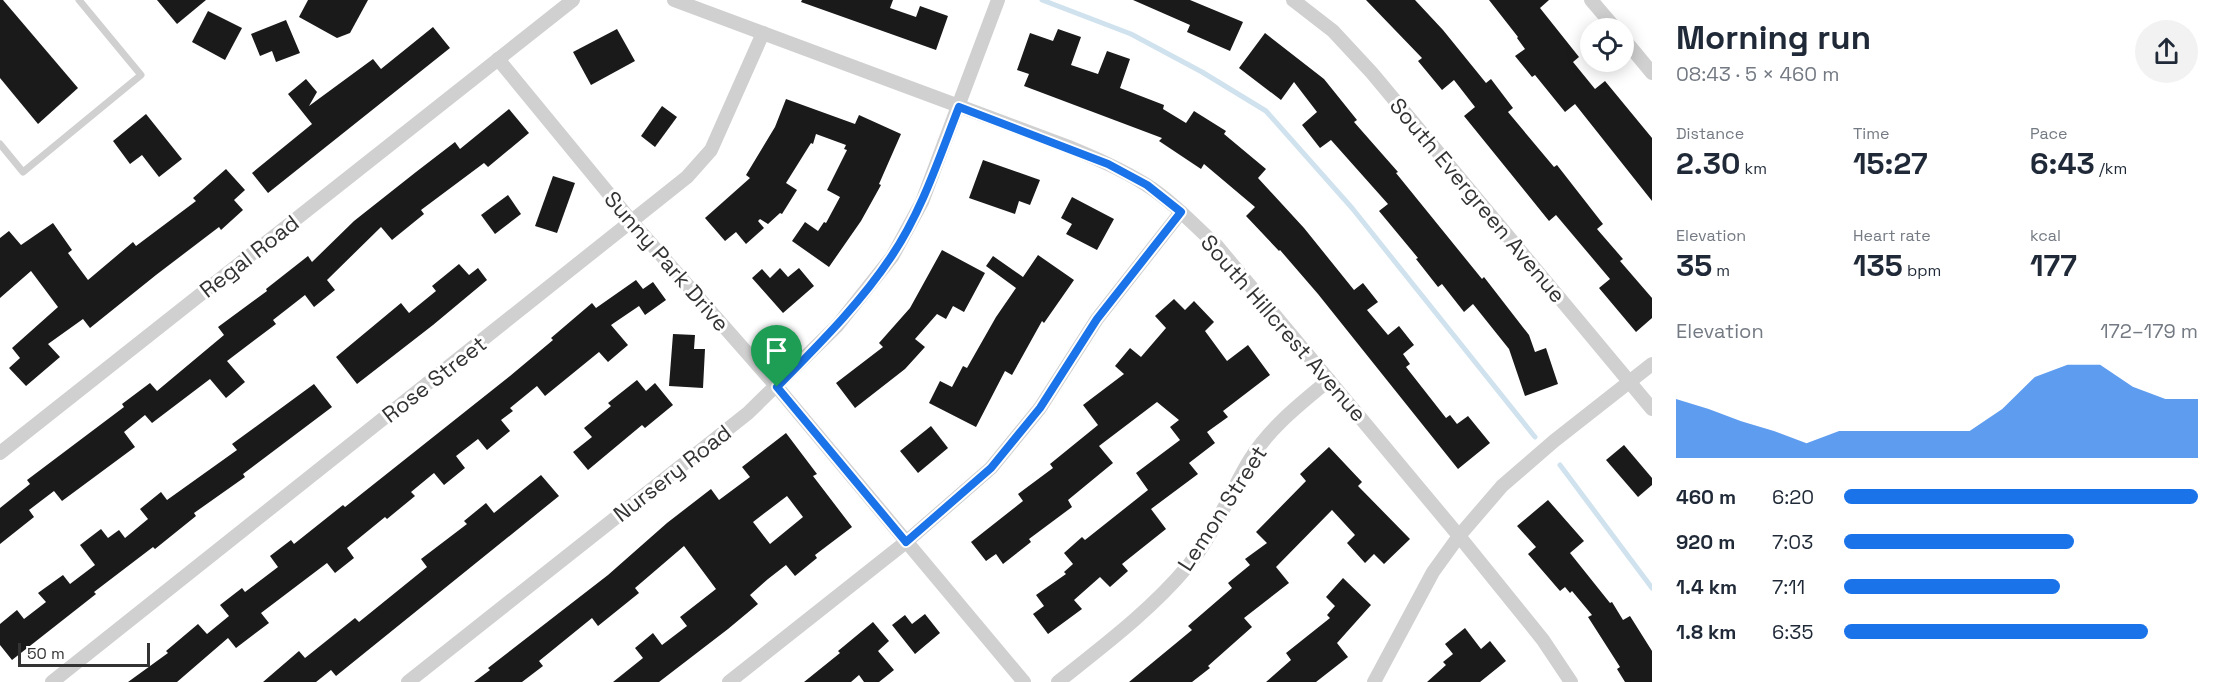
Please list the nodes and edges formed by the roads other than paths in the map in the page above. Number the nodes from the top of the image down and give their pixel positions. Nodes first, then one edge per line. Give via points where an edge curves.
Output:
1 (79, 0) edge
2 (573, 0) edge
3 (674, 0) edge
4 (998, 0) edge
5 (1293, 0) edge
6 (1591, 0) edge
7 (1606, 18) edge
8 (764, 33) junction
9 (1634, 51) edge
10 (498, 59) junction
11 (1652, 73) edge
12 (959, 107) junction
13 (0, 144) edge
14 (1181, 212) junction
15 (632, 222) junction
16 (1652, 364) edge
17 (1329, 380) junction
18 (1629, 382) junction
19 (777, 387) junction
20 (1652, 409) edge
21 (0, 453) edge
22 (1459, 536) junction
23 (906, 542) junction
24 (52, 682) edge
25 (408, 682) edge
26 (729, 682) edge
27 (1024, 682) edge
28 (1058, 682) edge
29 (1374, 682) edge
30 (1571, 682) edge

1 - 13 lane via 141,75 23,172
2 - 10 street
3 - 8 street, South Hillcrest Avenue
4 - 12 street, Nursery Road
5 - 18 street, South Evergreen Avenue via 1333,32 1372,73
6 - 7 street
8 - 12 street, South Hillcrest Avenue
8 - 15 street, Rose Street via 711,150 687,177
9 - 11 street
10 - 15 street, Sunny Park Drive
10 - 21 street, Regal Road
12 - 14 street, South Hillcrest Avenue via 1108,164 1147,185
12 - 19 street, Nursery Road via 922,202 892,257 837,326
14 - 17 street, South Hillcrest Avenue via 1217,246
14 - 23 street via 1097,319 1040,408 991,468
15 - 19 street, Sunny Park Drive
15 - 24 street, Rose Street
16 - 18 street
17 - 22 street, South Hillcrest Avenue
17 - 28 street, Lemon Street via 1287,415 1250,459 1226,507 1188,566 1138,617
18 - 20 street, South Evergreen Avenue
18 - 22 street via 1502,486
19 - 23 street, Sunny Park Drive
19 - 25 street, Nursery Road
22 - 29 street via 1433,572
22 - 30 street, South Hillcrest Avenue via 1543,640
23 - 26 street
23 - 27 street, Sunny Park Drive

